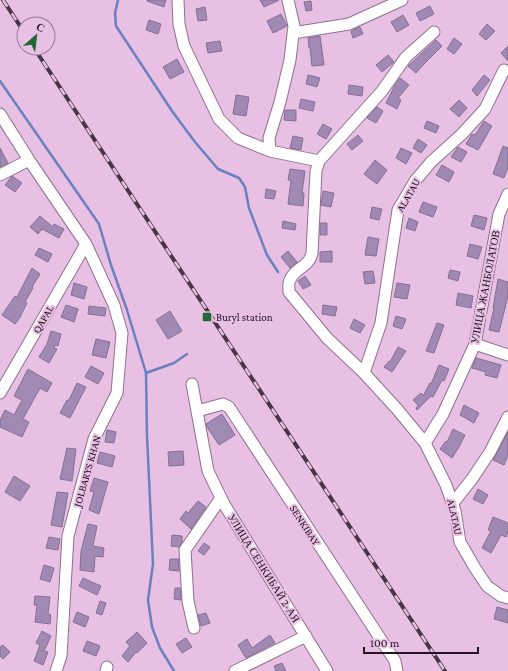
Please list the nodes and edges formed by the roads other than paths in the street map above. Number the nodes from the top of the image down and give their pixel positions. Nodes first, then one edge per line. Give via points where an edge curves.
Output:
1 (178, 0) edge
2 (288, 0) edge
3 (402, 0) edge
4 (434, 32) dead end
5 (293, 33) junction
6 (504, 70) dead end
7 (0, 114) edge
8 (270, 151) junction
9 (29, 160) junction
10 (319, 161) junction
11 (0, 175) edge
12 (508, 194) edge
13 (86, 244) junction
14 (475, 344) junction
15 (508, 355) edge
16 (364, 373) junction
17 (192, 384) dead end
18 (0, 393) edge
19 (197, 411) junction
20 (508, 417) edge
21 (425, 443) junction
22 (221, 498) junction
23 (453, 503) junction
24 (508, 598) edge
25 (194, 628) dead end
26 (306, 636) junction
27 (56, 671) edge
28 (235, 671) edge
29 (327, 671) edge
30 (397, 671) edge

1 - 8 street via 179,24 184,46 219,119 238,138
2 - 5 street via 294,26
3 - 5 street via 349,24
4 - 10 street via 406,57 382,92
5 - 8 street via 290,60 270,138
6 - 16 street, ALATAU via 485,109 431,162 398,210 381,323
7 - 9 street, JOLBARYS KHAN
8 - 10 street
9 - 11 street
9 - 13 street, JOLBARYS KHAN
10 - 16 street, ALATAU via 316,171 312,253 308,264 289,280 289,292 327,338
12 - 14 street, УЛИЦА ЖАНБОЛАТОВ via 499,214
13 - 18 street, QAPAL
13 - 27 street, JOLBARYS KHAN via 114,305 122,333 117,393 94,438 68,536 61,656
14 - 15 street
14 - 21 street, УЛИЦА ЖАНБОЛАТОВ via 443,414
16 - 21 street, ALATAU
17 - 19 street, УЛИЦА СЕНКИБАЙ 2-АЯ
19 - 22 street, УЛИЦА СЕНКИБАЙ 2-АЯ via 208,471
19 - 30 street, SENKIBAY via 224,404 229,407 394,661
20 - 23 street via 490,452
21 - 23 street, ALATAU
22 - 25 street, УЛИЦА СЕНКИБАЙ 2-АЯ via 185,550 188,601
22 - 26 street, УЛИЦА СЕНКИБАЙ 2-АЯ
23 - 24 street, ALATAU via 460,542 475,568 487,586
26 - 28 street
26 - 29 street, УЛИЦА СЕНКИБАЙ 2-АЯ

